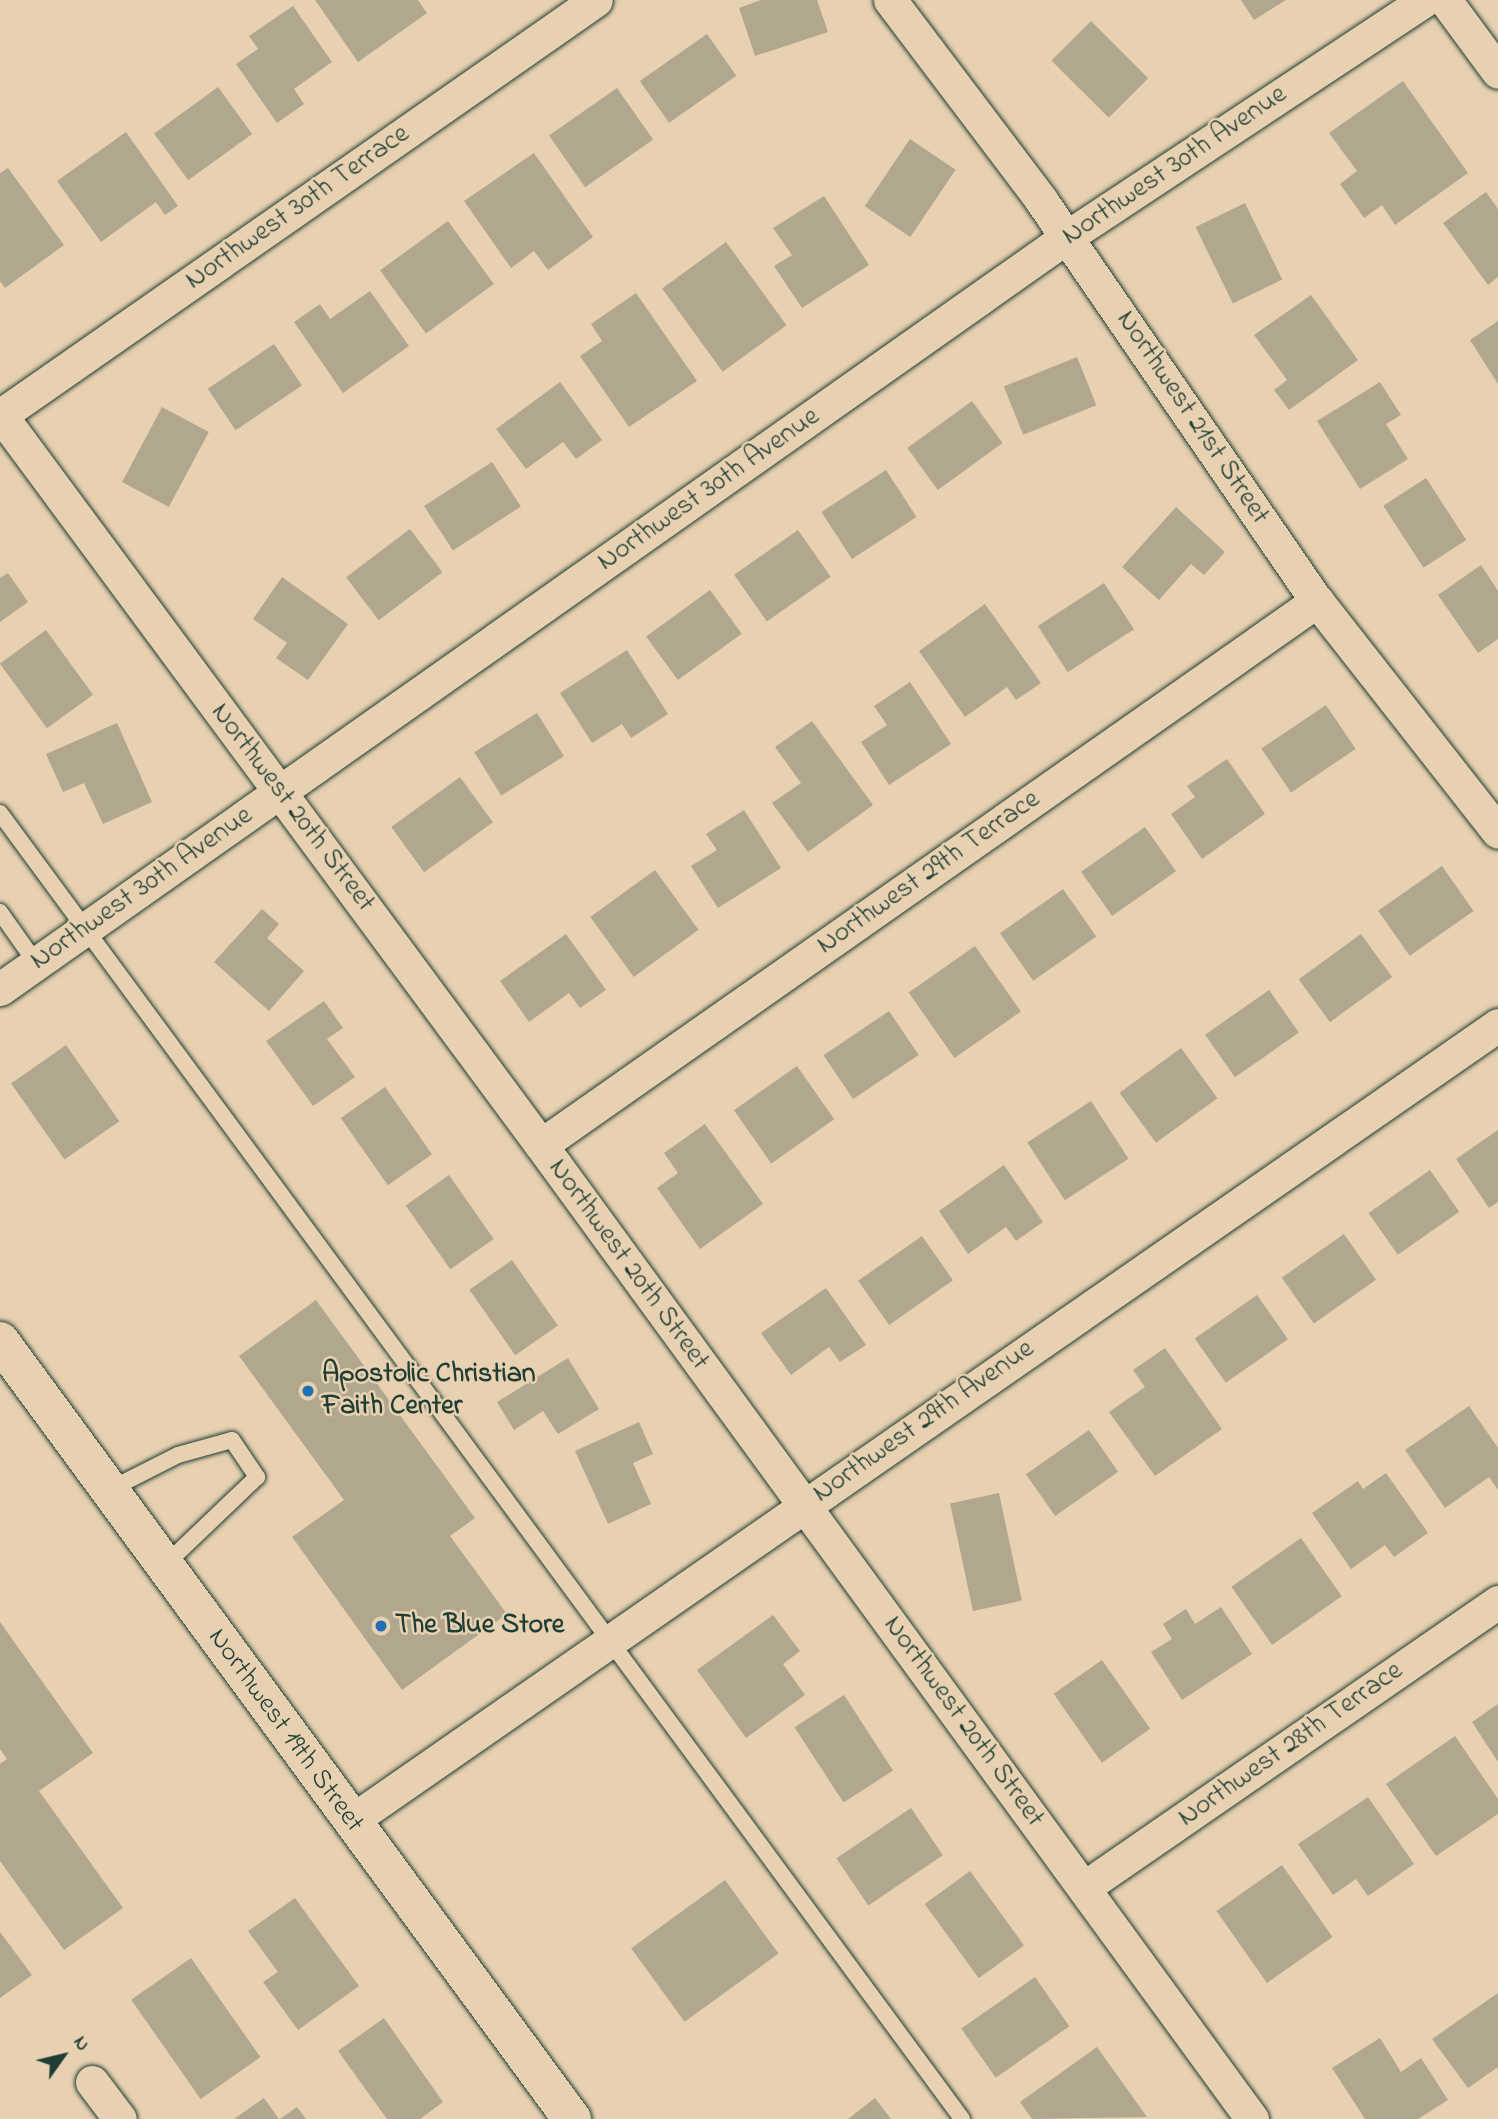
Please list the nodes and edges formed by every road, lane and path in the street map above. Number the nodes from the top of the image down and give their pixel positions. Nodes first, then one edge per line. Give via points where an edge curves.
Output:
1 (596, 0) edge
2 (890, 0) edge
3 (1425, 0) edge
4 (1445, 0) edge
5 (1498, 72) edge
6 (1067, 237) junction
7 (1, 415) edge
8 (1317, 601) junction
9 (280, 792) junction
10 (0, 813) edge
11 (1498, 832) edge
12 (0, 912) edge
13 (86, 929) junction
14 (36, 963) junction
15 (0, 989) edge
16 (1498, 1025) edge
17 (541, 1145) junction
18 (0, 1341) edge
19 (109, 1490) junction
20 (804, 1505) junction
21 (164, 1566) junction
22 (1498, 1602) edge
23 (610, 1640) junction
24 (351, 1821) junction
25 (1085, 1887) junction
26 (92, 2082) dead end
27 (120, 2119) edge
28 (572, 2119) edge
29 (962, 2119) edge
30 (1252, 2119) edge

1 - 7 street, Northwest 30th Terrace
2 - 6 street, Northwest 21st Street
3 - 6 street, Northwest 30th Avenue
4 - 5 street
6 - 8 street, Northwest 21st Street
6 - 9 street, Northwest 30th Avenue
7 - 9 street, Northwest 20th Street
8 - 11 street, Northwest 21st Street
8 - 17 street, Northwest 29th Terrace
9 - 13 street, Northwest 30th Avenue
9 - 17 street, Northwest 20th Street
10 - 13 lane
12 - 14 lane
13 - 14 street, Northwest 30th Avenue
13 - 23 lane
14 - 15 street, Northwest 30th Avenue
16 - 20 street, Northwest 29th Avenue
17 - 20 street, Northwest 20th Street
18 - 19 street, Northwest 19th Street
19 - 21 street, Northwest 19th Street
19 - 21 lane via 178,1455 232,1440 257,1477
20 - 23 street, Northwest 29th Avenue
20 - 25 street, Northwest 20th Street
21 - 24 street, Northwest 19th Street
22 - 25 street, Northwest 28th Terrace
23 - 24 street, Northwest 29th Avenue
23 - 29 lane
24 - 28 street, Northwest 19th Street
25 - 30 street, Northwest 20th Street
26 - 27 street

